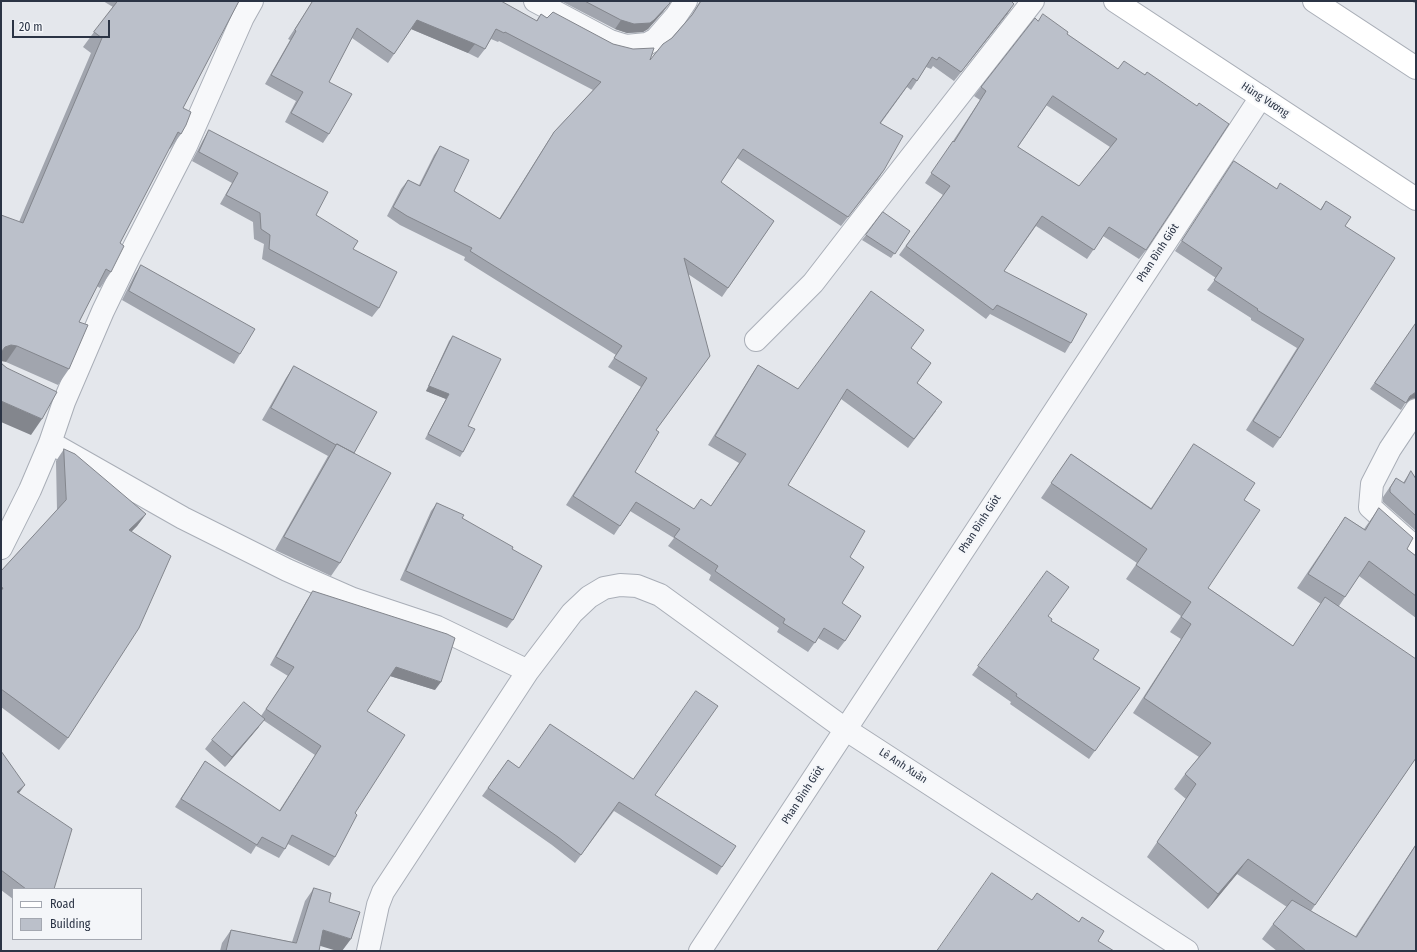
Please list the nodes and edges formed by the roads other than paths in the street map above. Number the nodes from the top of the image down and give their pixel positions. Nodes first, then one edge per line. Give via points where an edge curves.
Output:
1 (252, 1) edge
2 (535, 1) edge
3 (686, 1) edge
4 (1033, 1) edge
5 (1115, 1) edge
6 (1314, 1) edge
7 (1416, 68) edge
8 (1261, 97) junction
9 (1416, 199) edge
10 (756, 340) dead end
11 (43, 392) edge
12 (64, 402) junction
13 (1416, 410) edge
14 (50, 443) junction
15 (1, 548) edge
16 (1416, 548) edge
17 (528, 671) junction
18 (845, 728) junction
19 (368, 951) edge
20 (700, 951) edge
21 (1187, 951) edge

1 - 12 street via 186,146 103,311
2 - 3 street via 610,41 626,46 647,44 656,39
4 - 10 street via 813,283
5 - 8 main road, Hùng Vương
6 - 7 main road
8 - 9 main road, Hùng Vương
8 - 18 street, Phan Đình Giót
11 - 12 street
12 - 14 street
13 - 16 street via 1390,449 1372,484 1370,507
14 - 15 street
14 - 17 street via 183,518 287,570 353,599 437,627
17 - 18 street, Lê Anh Xuân via 572,613 589,597 604,588 620,585 638,586 660,595
17 - 19 street, Lê Anh Xuân via 383,892
18 - 20 street, Phan Đình Giót
18 - 21 street, Lê Anh Xuân

